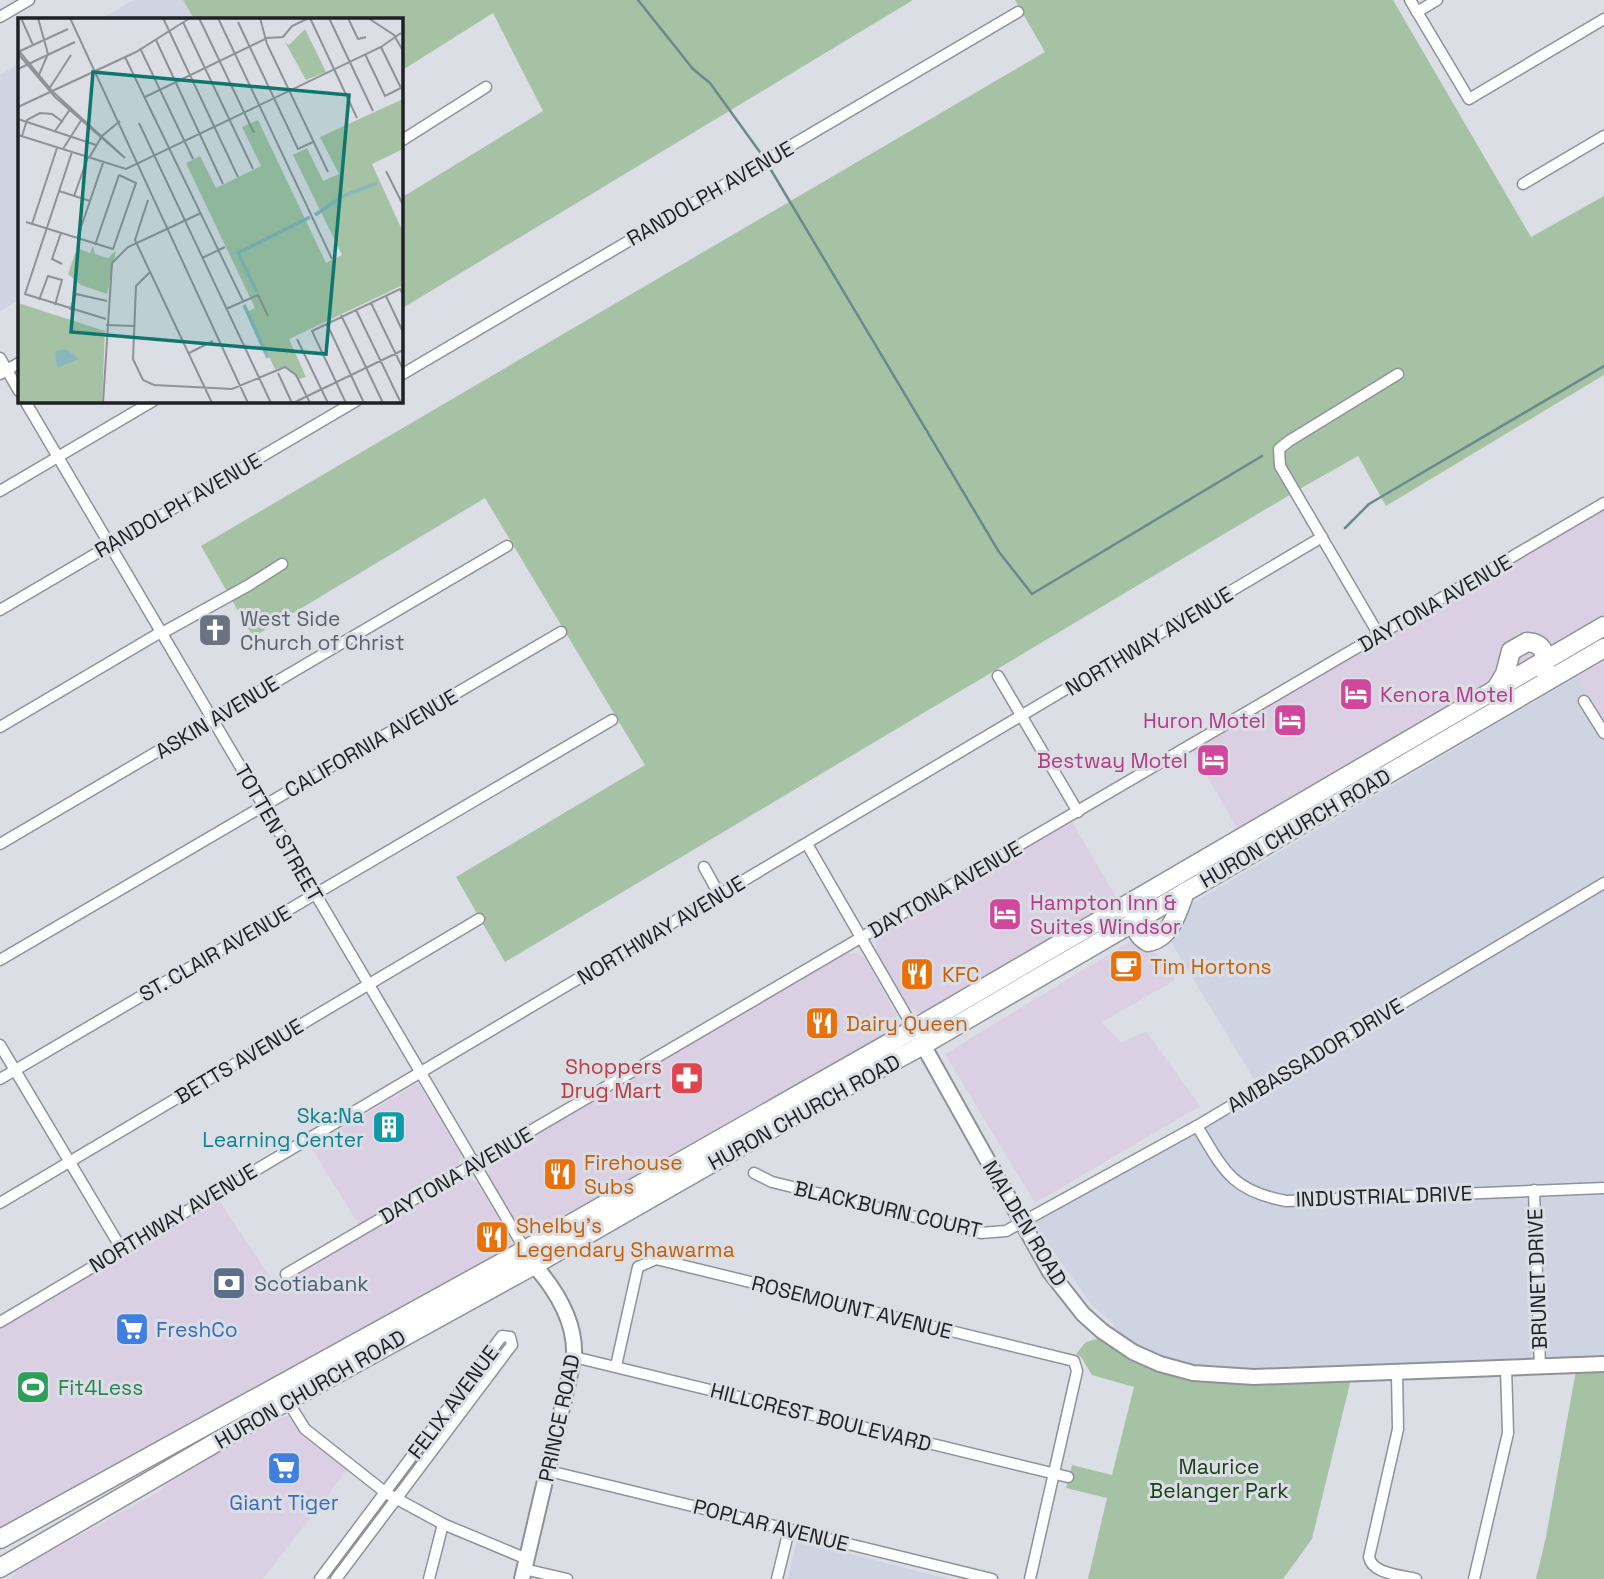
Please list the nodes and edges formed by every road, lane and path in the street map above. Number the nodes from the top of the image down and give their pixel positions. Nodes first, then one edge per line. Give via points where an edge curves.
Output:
1 (29, 0) edge
2 (1410, 0) edge
3 (1437, 0) edge
4 (1018, 12) dead end
5 (1417, 12) junction
6 (0, 17) edge
7 (1604, 19) edge
8 (486, 87) dead end
9 (1604, 136) edge
10 (402, 140) edge
11 (1523, 184) dead end
12 (0, 358) edge
13 (4, 372) edge
14 (402, 374) edge
15 (1398, 374) dead end
16 (18, 390) edge
17 (26, 402) edge
18 (151, 402) edge
19 (354, 402) edge
20 (58, 457) junction
21 (0, 491) edge
22 (1604, 503) edge
23 (1322, 537) junction
24 (110, 545) junction
25 (507, 546) dead end
26 (282, 564) dead end
27 (0, 610) edge
28 (1604, 626) edge
29 (561, 632) dead end
30 (161, 633) junction
31 (1379, 635) junction
32 (1604, 648) edge
33 (1546, 660) junction
34 (998, 676) dead end
35 (1496, 689) junction
36 (1525, 695) junction
37 (1584, 701) dead end
38 (1022, 717) junction
39 (212, 720) junction
40 (612, 720) dead end
41 (0, 727) edge
42 (1604, 733) edge
43 (263, 806) junction
44 (1078, 812) junction
45 (0, 844) edge
46 (807, 844) junction
47 (704, 867) dead end
48 (1604, 883) edge
49 (1185, 892) junction
50 (315, 894) junction
51 (720, 895) junction
52 (1133, 901) junction
53 (479, 919) dead end
54 (1135, 922) junction
55 (862, 938) junction
56 (0, 960) edge
57 (368, 984) junction
58 (914, 1029) junction
59 (0, 1045) edge
60 (923, 1045) junction
61 (15, 1070) junction
62 (420, 1073) junction
63 (0, 1079) edge
64 (1197, 1126) junction
65 (69, 1162) junction
66 (474, 1164) junction
67 (754, 1173) dead end
68 (1604, 1188) edge
69 (1534, 1190) junction
70 (0, 1203) edge
71 (1023, 1223) junction
72 (121, 1248) junction
73 (529, 1258) junction
74 (286, 1274) dead end
75 (0, 1322) edge
76 (574, 1357) junction
77 (1604, 1364) edge
78 (616, 1366) junction
79 (1541, 1367) junction
80 (1506, 1368) junction
81 (1397, 1373) junction
82 (283, 1393) junction
83 (549, 1471) junction
84 (1054, 1474) junction
85 (1068, 1478) dead end
86 (386, 1493) junction
87 (395, 1499) junction
88 (443, 1524) junction
89 (789, 1530) junction
90 (0, 1539) edge
91 (0, 1568) edge
92 (524, 1569) edge
93 (320, 1579) edge
94 (336, 1579) edge
95 (429, 1579) edge
96 (567, 1579) edge
97 (777, 1579) edge
98 (992, 1579) edge
99 (1030, 1579) edge
100 (1416, 1579) edge
101 (1475, 1579) edge

1 - 6 street
2 - 5 street
3 - 5 street
4 - 14 street, RANDOLPH AVENUE
5 - 7 street via 1469,99
8 - 10 street
9 - 11 street
12 - 13 street
13 - 16 street
15 - 23 street via 1279,449 1280,466
17 - 20 street, TOTTEN STREET
18 - 20 street
19 - 24 street, RANDOLPH AVENUE
20 - 21 street
20 - 24 street, TOTTEN STREET
22 - 31 street, DAYTONA AVENUE
23 - 31 street
23 - 38 street, NORTHWAY AVENUE
24 - 27 street, RANDOLPH AVENUE
24 - 30 street, TOTTEN STREET
25 - 39 street, ASKIN AVENUE
26 - 30 street
28 - 33 highway, HURON CHURCH ROAD
29 - 43 street, CALIFORNIA AVENUE
30 - 39 street, TOTTEN STREET
30 - 41 street
31 - 44 street, DAYTONA AVENUE
32 - 36 highway, HURON CHURCH ROAD
33 - 35 highway, HURON CHURCH ROAD
33 - 35 highway via 1537,643 1520,644 1511,651
33 - 36 highway via 1540,678
34 - 38 street
35 - 52 highway, HURON CHURCH ROAD
36 - 49 highway, HURON CHURCH ROAD
37 - 42 street
38 - 44 street
38 - 46 street, NORTHWAY AVENUE
39 - 43 street, TOTTEN STREET
39 - 45 street, ASKIN AVENUE
40 - 50 street, ST. CLAIR AVENUE
43 - 50 street, TOTTEN STREET
43 - 56 street, CALIFORNIA AVENUE
44 - 55 street, DAYTONA AVENUE
46 - 51 street, NORTHWAY AVENUE
46 - 55 street, MALDEN ROAD
47 - 51 street
48 - 64 street, AMBASSADOR DRIVE
49 - 54 highway, HURON CHURCH ROAD
49 - 54 highway via 1167,932 1156,941 1140,938
50 - 57 street, TOTTEN STREET
50 - 61 street, ST. CLAIR AVENUE
51 - 62 street, NORTHWAY AVENUE
52 - 54 highway
52 - 58 highway, HURON CHURCH ROAD
53 - 57 street, BETTS AVENUE
54 - 60 highway, HURON CHURCH ROAD
55 - 58 street, MALDEN ROAD
55 - 66 street, DAYTONA AVENUE
57 - 62 street, TOTTEN STREET
57 - 65 street, BETTS AVENUE
58 - 60 main road, MALDEN ROAD
58 - 73 highway, HURON CHURCH ROAD
59 - 61 street
60 - 71 main road, MALDEN ROAD
60 - 73 highway, HURON CHURCH ROAD
61 - 63 street, ST. CLAIR AVENUE
61 - 65 street
62 - 66 street, TOTTEN STREET
62 - 72 street, NORTHWAY AVENUE
64 - 69 street, INDUSTRIAL DRIVE via 1235,1181 1261,1196 1286,1201
64 - 71 street, AMBASSADOR DRIVE
65 - 70 street, BETTS AVENUE
65 - 72 street
66 - 73 street, TOTTEN STREET
66 - 74 street, DAYTONA AVENUE
67 - 71 street, BLACKBURN COURT via 772,1182 981,1233 1006,1231
68 - 69 street, INDUSTRIAL DRIVE
69 - 79 street, BRUNET DRIVE
71 - 81 main road, MALDEN ROAD via 1050,1272 1083,1314 1133,1352 1160,1364 1193,1373 1254,1377
72 - 75 street, NORTHWAY AVENUE
73 - 76 main road, PRINCE ROAD via 568,1315 575,1339
73 - 82 highway, HURON CHURCH ROAD
76 - 78 street, HILLCREST BOULEVARD
76 - 83 main road, PRINCE ROAD
77 - 79 main road, MALDEN ROAD
78 - 84 street, HILLCREST BOULEVARD
78 - 84 street, ROSEMOUNT AVENUE via 638,1267 656,1259 1074,1361 1077,1371
79 - 80 main road, MALDEN ROAD
80 - 81 main road, MALDEN ROAD
80 - 101 street via 1508,1433
81 - 100 street via 1398,1429 1369,1557 1375,1569
82 - 86 street via 312,1436
82 - 90 highway, HURON CHURCH ROAD
82 - 91 highway, HURON CHURCH ROAD
83 - 89 street, POPLAR AVENUE
83 - 92 main road, PRINCE ROAD
84 - 85 street, HILLCREST BOULEVARD
84 - 99 street
86 - 87 street
86 - 87 street, FELIX AVENUE via 502,1336 510,1337 512,1345
86 - 93 street, FELIX AVENUE
87 - 88 street
87 - 94 street, FELIX AVENUE
88 - 92 street
88 - 95 street
89 - 97 street
89 - 98 street, POPLAR AVENUE
92 - 96 street

